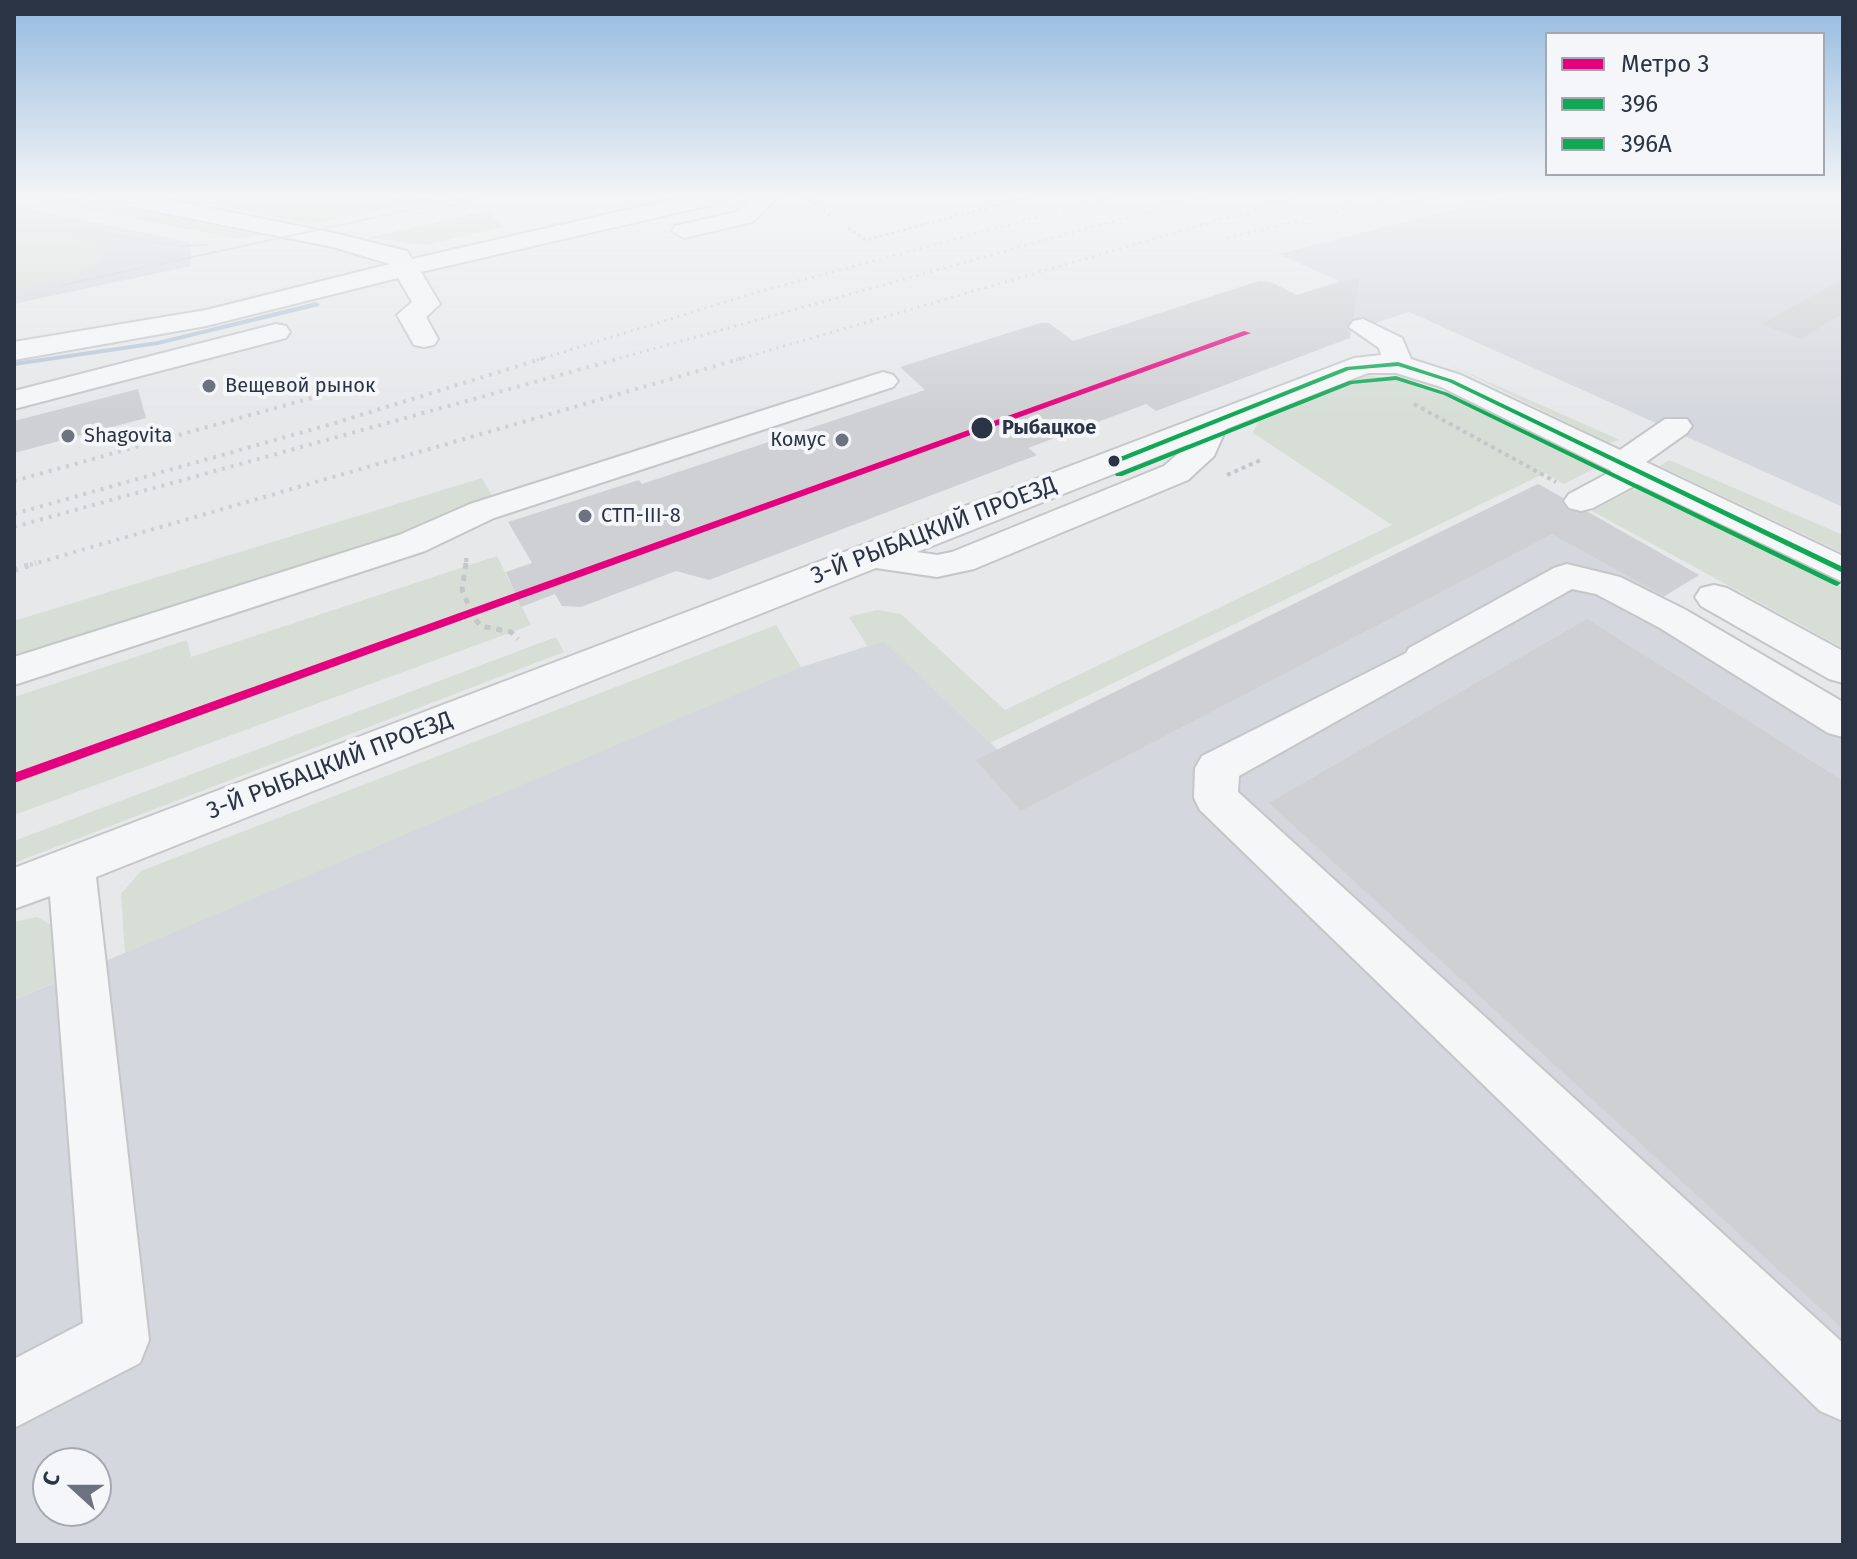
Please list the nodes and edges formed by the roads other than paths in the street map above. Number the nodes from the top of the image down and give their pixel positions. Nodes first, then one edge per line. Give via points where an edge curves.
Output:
1 (369, 269) edge
2 (388, 269) edge
3 (403, 269) edge
4 (361, 281) junction
5 (454, 287) dead end
6 (400, 312) junction
7 (300, 326) dead end
8 (1363, 327) dead end
9 (14, 339) edge
10 (14, 351) edge
11 (1398, 364) junction
12 (883, 381) dead end
13 (14, 400) edge
14 (1676, 426) dead end
15 (1630, 467) junction
16 (1584, 500) road end
17 (1843, 570) edge
18 (1714, 597) dead end
19 (1843, 669) edge
20 (14, 671) edge
21 (1843, 722) edge
22 (71, 867) junction
23 (14, 889) edge
24 (1843, 1388) edge
25 (14, 1395) edge

1 - 9 street
2 - 4 street
3 - 6 street
4 - 6 street
4 - 10 street via 206,318
5 - 6 street
7 - 13 street
8 - 11 street via 1392,344
11 - 15 street via 1451,381
11 - 22 street, 3-Й РЫБАЦКИЙ ПРОЕЗД via 1348,368 1212,424 1203,449 1176,473 961,561 925,566 872,556
12 - 20 street via 482,511 412,543
14 - 15 street
15 - 16 street
15 - 17 street
18 - 19 street
21 - 24 street via 1673,619 1607,585 1567,576 1217,768 1216,798
22 - 23 street, 3-Й РЫБАЦКИЙ ПРОЕЗД
22 - 25 street via 117,1340

